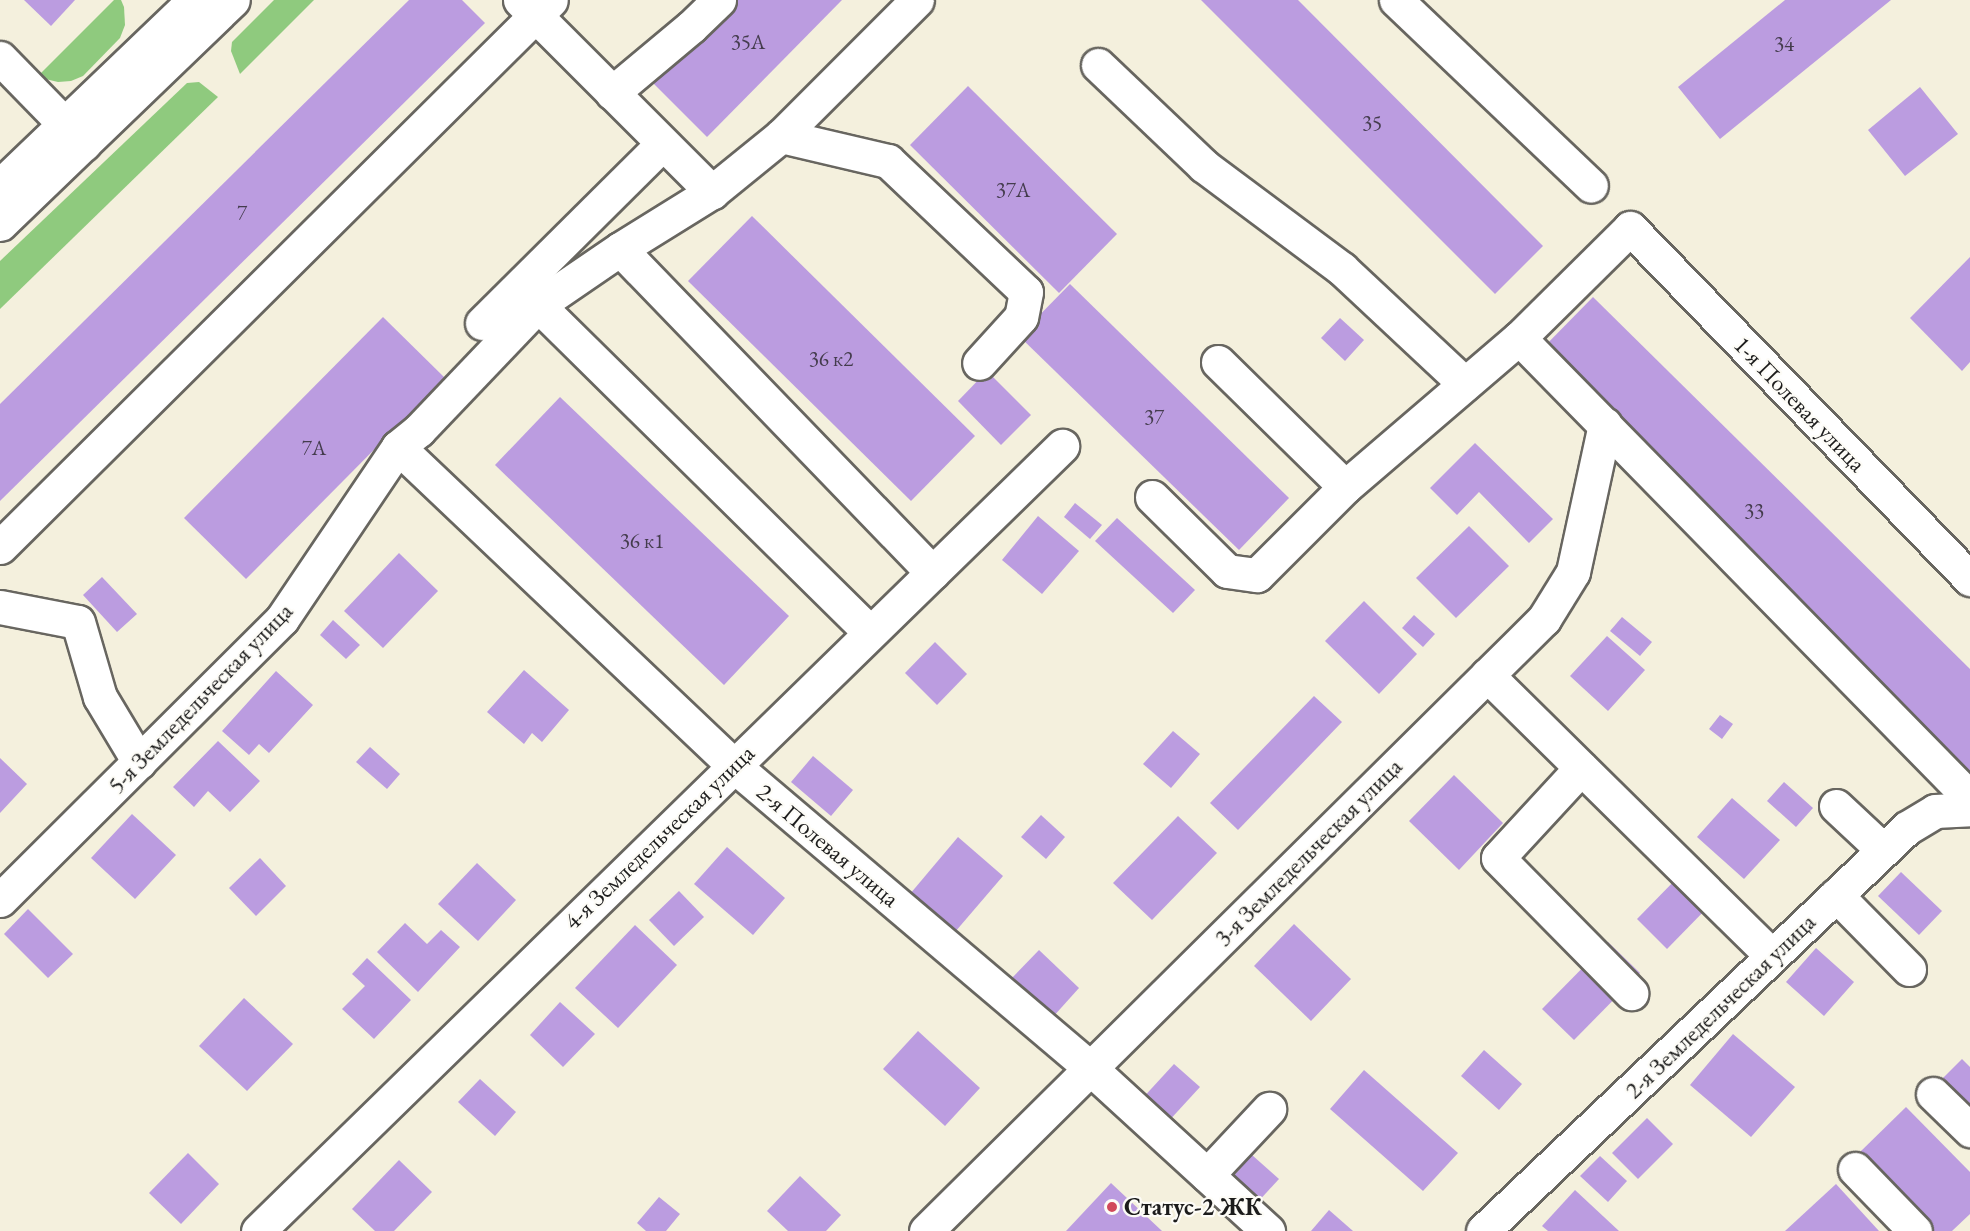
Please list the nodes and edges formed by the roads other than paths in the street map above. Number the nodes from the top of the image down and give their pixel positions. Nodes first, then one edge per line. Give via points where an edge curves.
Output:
1 (194, 0) edge
2 (233, 0) edge
3 (719, 0) edge
4 (916, 0) edge
5 (1396, 0) edge
6 (535, 5) edge
7 (0, 58) edge
8 (1098, 65) dead end
9 (612, 93) junction
10 (74, 135) junction
11 (781, 136) junction
12 (662, 144) junction
13 (0, 186) edge
14 (1591, 186) dead end
15 (712, 192) junction
16 (0, 224) edge
17 (620, 249) junction
18 (538, 305) junction
19 (482, 323) dead end
20 (1519, 338) junction
21 (1218, 362) dead end
22 (979, 363) dead end
23 (1465, 384) junction
24 (1605, 424) junction
25 (1062, 446) dead end
26 (398, 447) junction
27 (1345, 487) junction
28 (1152, 498) dead end
29 (0, 547) edge
30 (933, 573) junction
31 (1970, 579) edge
32 (0, 607) edge
33 (870, 632) junction
34 (1487, 675) junction
35 (139, 762) junction
36 (733, 765) junction
37 (1581, 768) junction
38 (1970, 798) edge
39 (1836, 806) dead end
40 (1970, 809) edge
41 (1883, 850) junction
42 (1836, 895) junction
43 (0, 900) edge
44 (1772, 956) junction
45 (1909, 969) dead end
46 (1631, 993) dead end
47 (1089, 1067) junction
48 (1933, 1094) dead end
49 (1269, 1109) dead end
50 (1970, 1130) edge
51 (1855, 1169) dead end
52 (1207, 1175) junction
53 (258, 1231) edge
54 (926, 1231) edge
55 (1268, 1231) edge
56 (1483, 1231) edge
57 (1915, 1231) edge

1 - 10 street
2 - 10 street
3 - 9 street
4 - 11 street, 5-я Земледельческая улица
5 - 14 street
6 - 9 street
6 - 29 street
7 - 10 street
8 - 23 street via 1204,166 1342,269
9 - 12 street
10 - 13 street
10 - 16 street
11 - 15 street, 5-я Земледельческая улица
11 - 22 street via 888,161 1026,292 1021,317
12 - 15 street
12 - 19 street
15 - 17 street, 5-я Земледельческая улица
17 - 18 street, 5-я Земледельческая улица
17 - 30 street
18 - 26 street, 5-я Земледельческая улица via 419,430
18 - 33 street
20 - 23 street
20 - 24 street
20 - 31 street, 1-я Полевая улица via 1630,228
21 - 27 street
23 - 27 street
24 - 34 street, 3-я Земледельческая улица via 1573,572 1544,619
24 - 38 street
25 - 30 street, 4-я Земледельческая улица
26 - 35 street, 5-я Земледельческая улица via 282,619
26 - 36 street, 2-я Полевая улица
27 - 28 street via 1257,575 1227,571
30 - 33 street, 4-я Земледельческая улица
32 - 35 street via 78,622 100,697
33 - 36 street, 4-я Земледельческая улица
34 - 37 street
34 - 47 street, 3-я Земледельческая улица
35 - 43 street, 5-я Земледельческая улица
36 - 47 street, 2-я Полевая улица
36 - 53 street, 4-я Земледельческая улица
37 - 44 street
37 - 46 street via 1498,858
39 - 41 street
40 - 41 street, 2-я Земледельческая улица via 1935,811 1907,828
41 - 42 street, 2-я Земледельческая улица
42 - 44 street, 2-я Земледельческая улица
42 - 45 street
44 - 56 street, 2-я Земледельческая улица
47 - 52 street, 2-я Полевая улица
47 - 54 street, 3-я Земледельческая улица
48 - 50 street
49 - 52 street
51 - 57 street
52 - 55 street, 2-я Полевая улица

